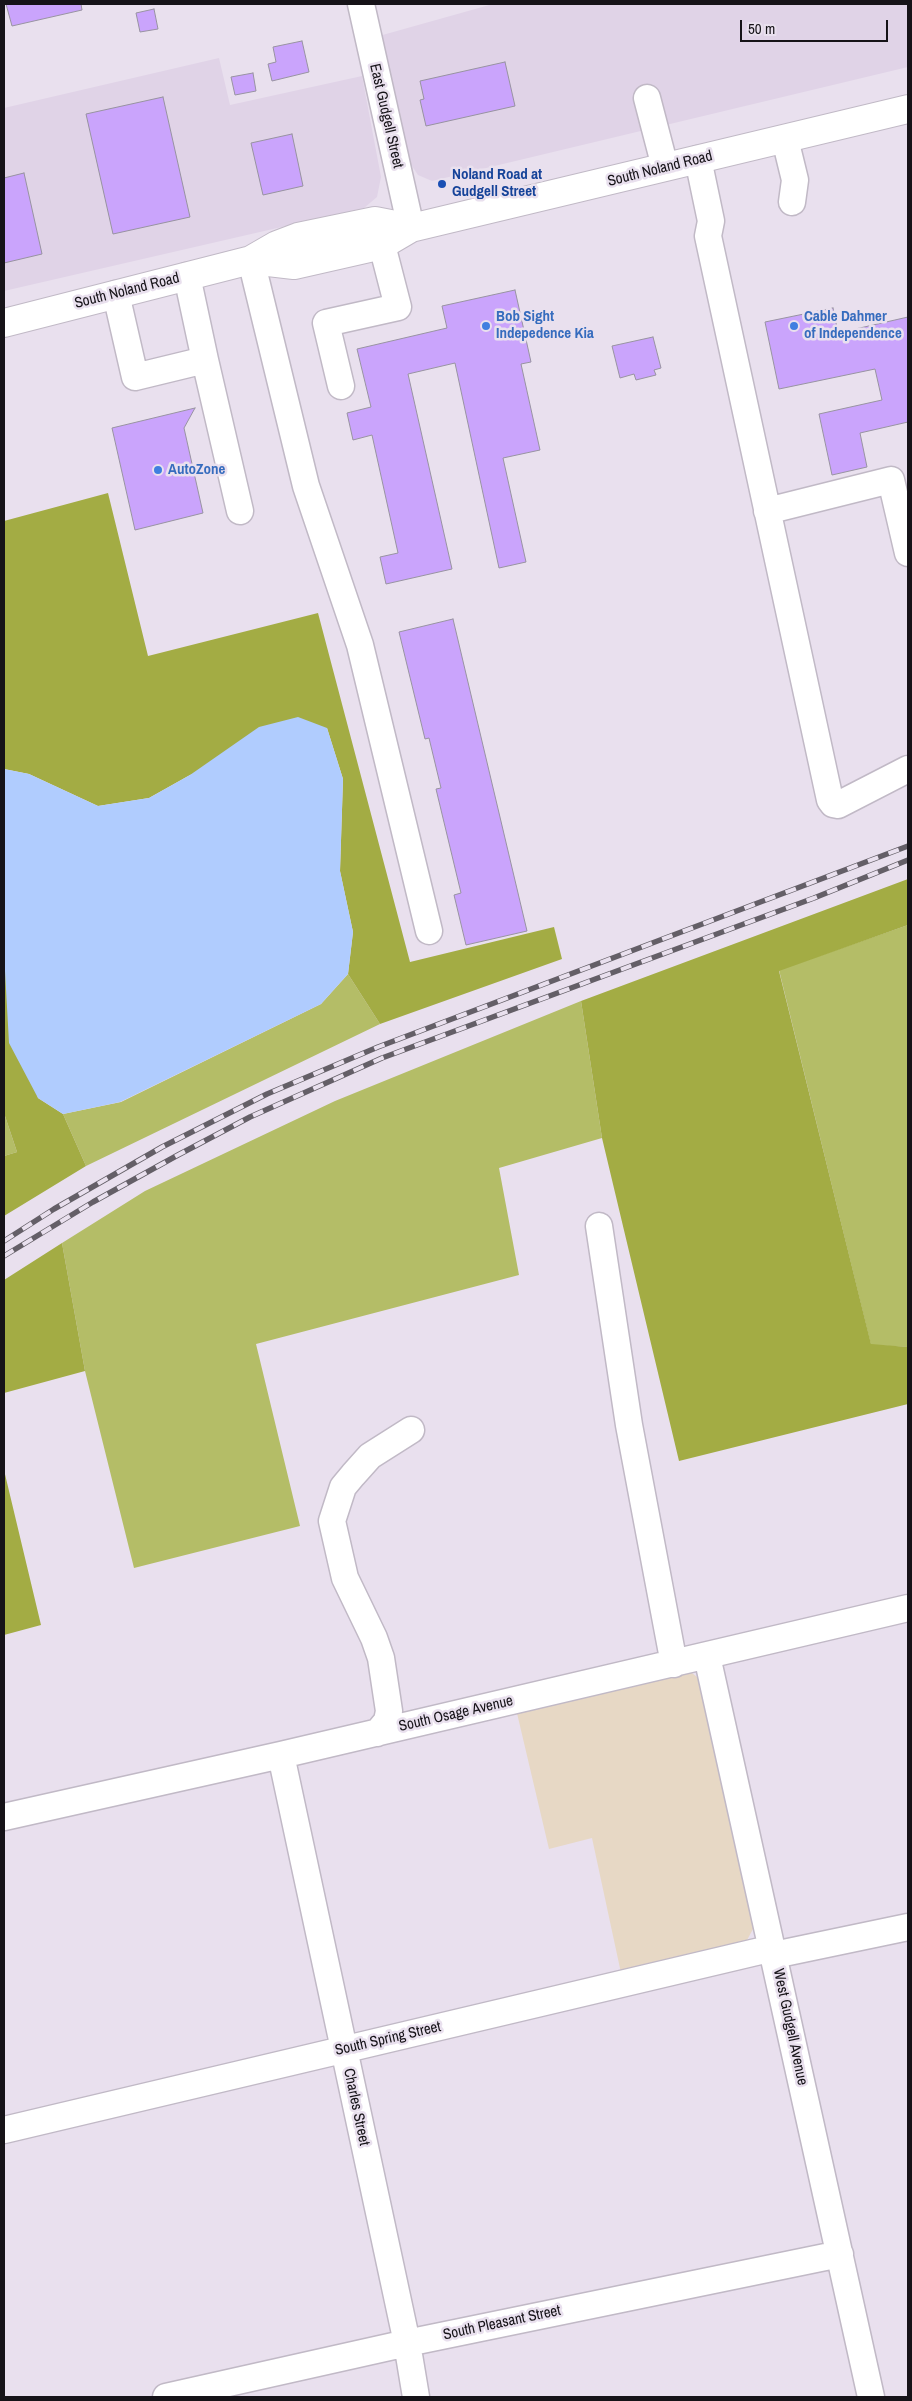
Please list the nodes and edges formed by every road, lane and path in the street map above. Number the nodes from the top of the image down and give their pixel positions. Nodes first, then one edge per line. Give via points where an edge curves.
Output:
1 (361, 4) edge
2 (647, 98) dead end
3 (908, 109) edge
4 (785, 139) junction
5 (698, 160) junction
6 (665, 168) junction
7 (792, 202) dead end
8 (411, 228) junction
9 (382, 245) junction
10 (251, 260) junction
11 (187, 276) junction
12 (116, 294) junction
13 (4, 323) edge
14 (205, 360) junction
15 (341, 386) dead end
16 (240, 511) dead end
17 (768, 511) junction
18 (908, 553) edge
19 (908, 769) edge
20 (429, 931) dead end
21 (599, 1226) dead end
22 (411, 1430) dead end
23 (908, 1608) edge
24 (707, 1656) junction
25 (674, 1664) junction
26 (377, 1733) junction
27 (281, 1755) junction
28 (4, 1817) edge
29 (908, 1927) edge
30 (774, 1951) junction
31 (343, 2050) junction
32 (4, 2130) edge
33 (840, 2254) junction
34 (407, 2343) junction
35 (166, 2397) edge
36 (416, 2397) edge
37 (870, 2397) edge

1 - 8 street, East Gudgell Street
2 - 6 street
3 - 4 main road, South Noland Road
4 - 5 main road, South Noland Road
4 - 7 street via 795,180
5 - 6 main road, South Noland Road
5 - 17 street via 711,221 708,236
6 - 8 main road, South Noland Road
8 - 9 main road, South Noland Road
8 - 10 main road, South Noland Road via 375,221 298,237
9 - 10 main road, South Noland Road via 294,265
9 - 15 street via 398,307 326,323
10 - 11 main road, South Noland Road
10 - 20 street via 306,486 360,644
11 - 12 main road, South Noland Road
11 - 14 street
12 - 13 main road, South Noland Road
12 - 14 street via 135,377
14 - 16 street
17 - 18 street via 891,480
17 - 19 street via 830,800 838,805
21 - 25 street via 624,1399
22 - 26 street via 370,1456 353,1475 343,1487 332,1521 345,1578 374,1638 380,1658 389,1712 387,1721
23 - 24 street, South Osage Avenue
24 - 25 street, South Osage Avenue
24 - 30 street, West Gudgell Avenue
25 - 26 street, South Osage Avenue
26 - 27 street, South Osage Avenue
27 - 28 street, South Osage Avenue
27 - 31 street, Charles Street
29 - 30 street, South Spring Street
30 - 31 street, South Spring Street
30 - 33 street, West Gudgell Avenue
31 - 32 street, South Spring Street
31 - 34 street, Charles Street
33 - 34 street, South Pleasant Street
33 - 37 street, West Gudgell Avenue
34 - 35 street, South Pleasant Street
34 - 36 street, Charles Street

